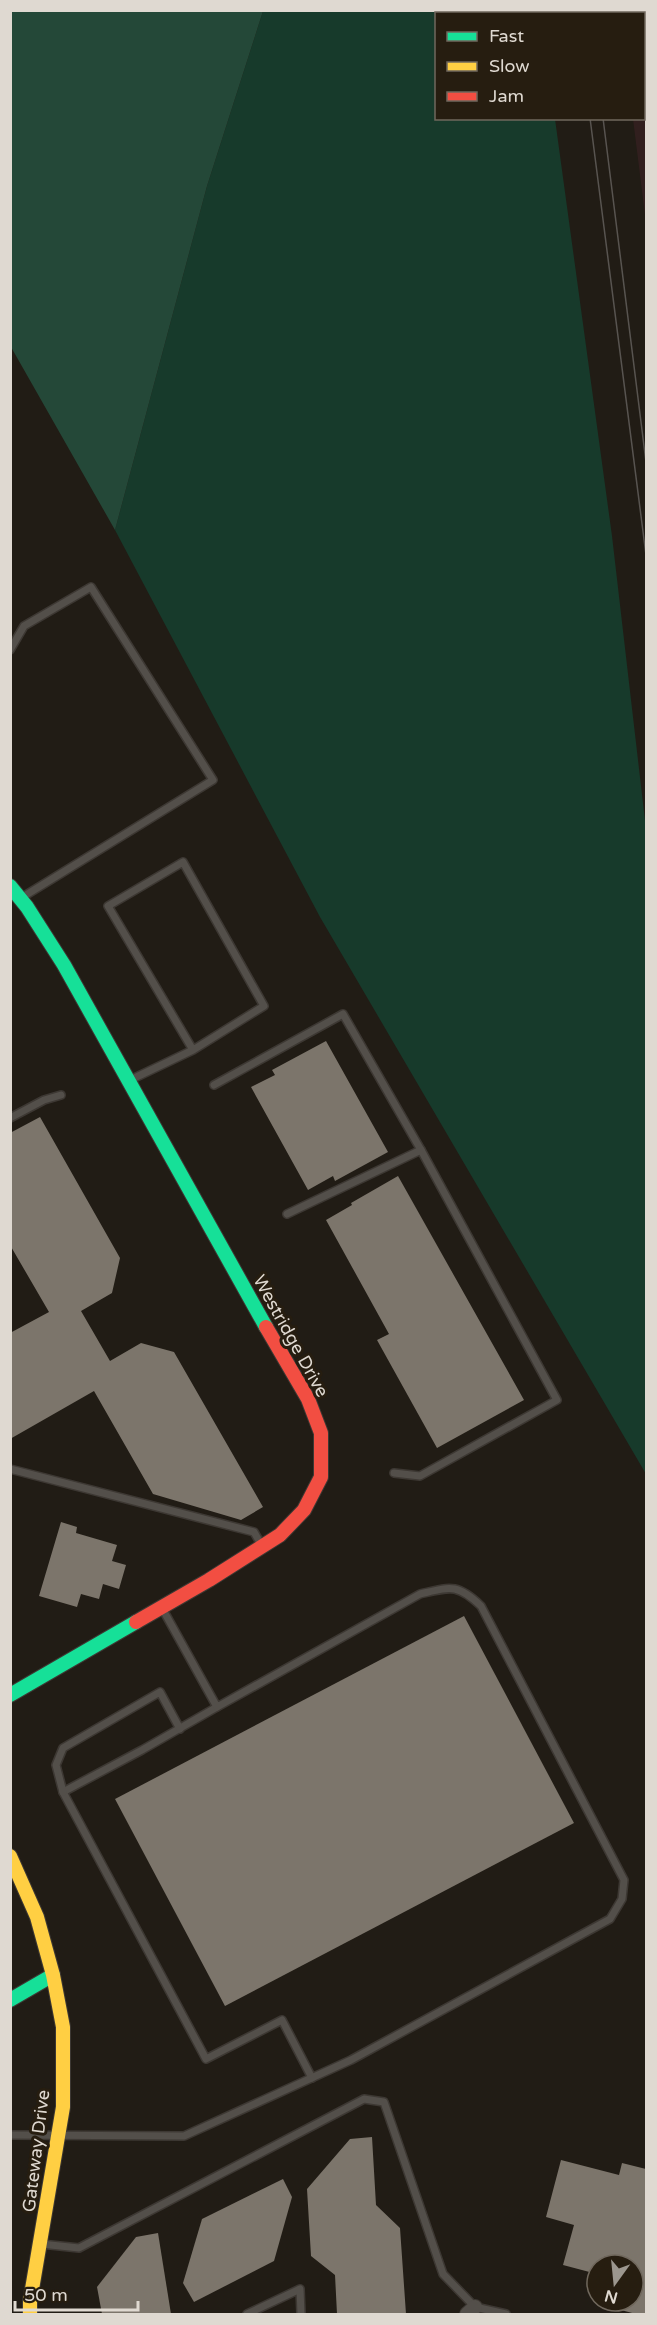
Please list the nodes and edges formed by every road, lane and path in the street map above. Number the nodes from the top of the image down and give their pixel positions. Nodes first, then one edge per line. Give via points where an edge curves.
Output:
1 (10, 650) edge
2 (10, 886) edge
3 (20, 898) junction
4 (193, 1050) junction
5 (128, 1081) junction
6 (214, 1085) dead end
7 (61, 1095) dead end
8 (10, 1118) edge
9 (421, 1150) junction
10 (287, 1214) dead end
11 (10, 1469) edge
12 (394, 1473) dead end
13 (262, 1546) junction
14 (162, 1608) junction
15 (10, 1695) edge
16 (217, 1707) junction
17 (180, 1729) junction
18 (63, 1792) junction
19 (10, 1856) edge
20 (52, 1975) junction
21 (10, 2000) edge
22 (312, 2078) junction
23 (10, 2135) edge
24 (59, 2135) junction
25 (41, 2244) junction
26 (471, 2311) edge
27 (30, 2314) edge
28 (247, 2314) edge
29 (301, 2314) edge
30 (506, 2314) edge

1 - 3 lane via 24,626 91,587 213,780
2 - 3 street, Westridge Drive
3 - 5 street, Westridge Drive via 64,965
4 - 4 lane via 264,1006 183,862 108,906
4 - 5 lane
5 - 13 street, Westridge Drive via 308,1399 321,1433 321,1477 304,1510
6 - 9 lane via 343,1014
7 - 8 lane
9 - 10 lane
9 - 12 lane via 557,1400 420,1476
11 - 13 lane via 254,1532
13 - 14 street, Westridge Drive
14 - 15 street, Westridge Drive
14 - 16 lane
16 - 17 lane
16 - 22 lane via 420,1594 444,1588 464,1590 481,1606 624,1880 622,1899 610,1919
17 - 18 lane
17 - 18 lane via 160,1692 63,1748 56,1765
18 - 22 lane via 206,2060 282,2020
19 - 20 street, Gateway Drive via 37,1917
20 - 21 street
20 - 24 street, Gateway Drive via 63,2027
22 - 24 lane via 184,2136
23 - 24 lane
24 - 25 street, Gateway Drive
25 - 26 lane via 79,2248 364,2099 384,2102 443,2274
25 - 27 street, Gateway Drive
26 - 30 lane
28 - 29 lane via 300,2289

